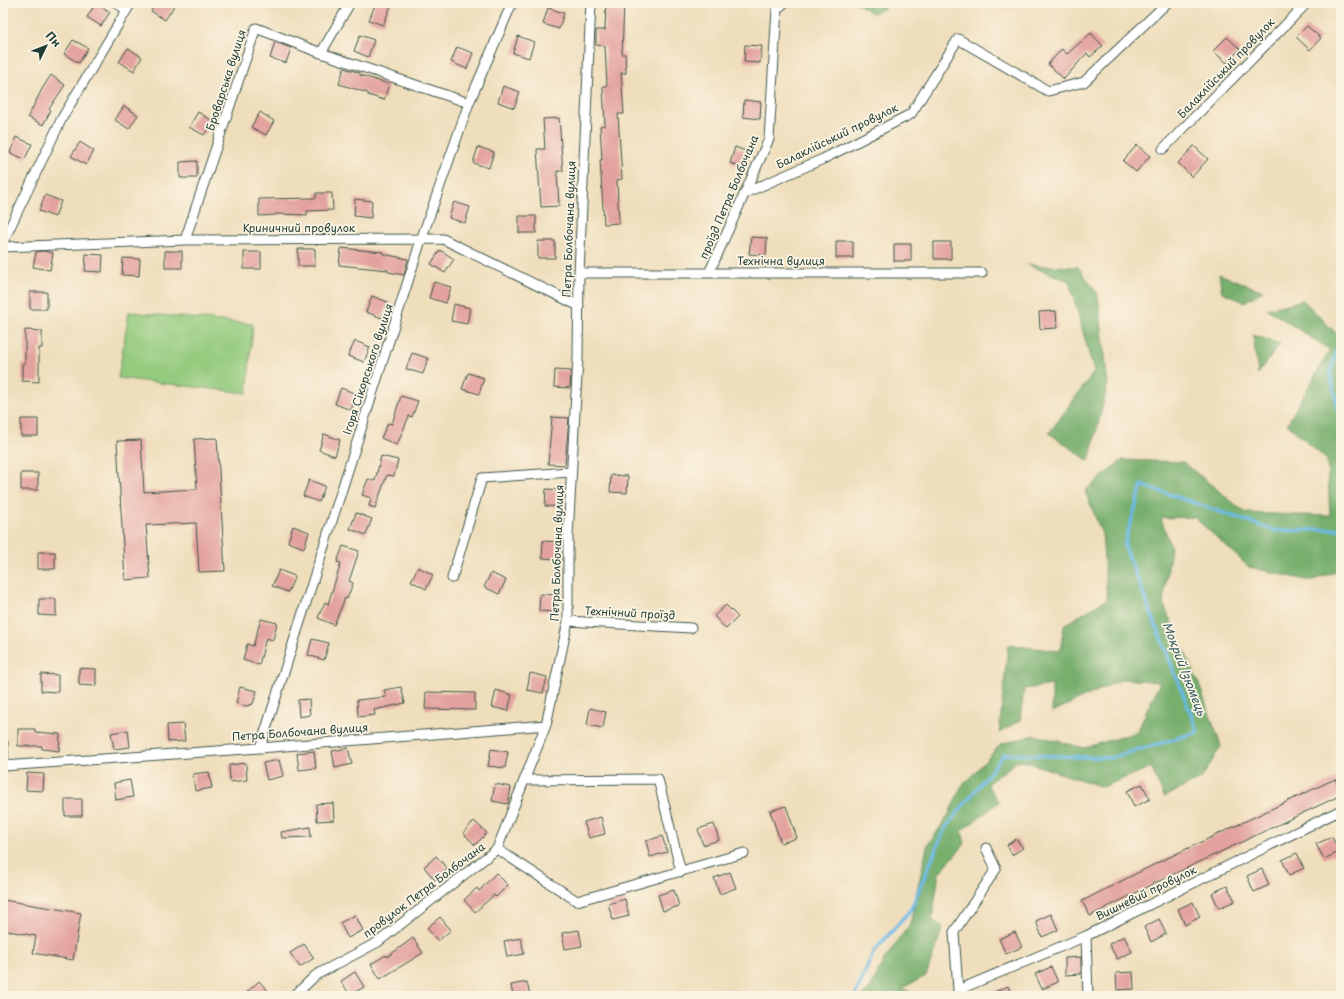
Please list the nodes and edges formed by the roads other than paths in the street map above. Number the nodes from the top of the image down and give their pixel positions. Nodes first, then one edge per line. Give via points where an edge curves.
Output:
1 (117, 3) edge
2 (350, 3) edge
3 (512, 3) edge
4 (591, 3) edge
5 (1167, 3) edge
6 (1307, 3) edge
7 (129, 6) edge
8 (780, 6) edge
9 (321, 53) junction
10 (469, 103) junction
11 (1163, 149) dead end
12 (745, 193) junction
13 (185, 240) junction
14 (421, 240) junction
15 (3, 242) edge
16 (3, 247) edge
17 (579, 273) junction
18 (709, 273) junction
19 (982, 273) dead end
20 (579, 306) junction
21 (571, 472) junction
22 (452, 578) dead end
23 (568, 621) junction
24 (691, 628) dead end
25 (546, 725) junction
26 (3, 744) edge
27 (260, 748) junction
28 (3, 766) edge
29 (525, 780) junction
30 (1341, 810) edge
31 (986, 848) dead end
32 (497, 849) junction
33 (744, 853) dead end
34 (681, 872) junction
35 (1086, 936) junction
36 (958, 993) edge
37 (294, 996) edge
38 (1088, 996) edge

1 - 7 street
2 - 9 street
3 - 10 street, Ігоря Сікорського вулиця
4 - 17 street, Петра Болбочана вулиця
5 - 12 street, Балаклійський провулок via 1084,82 1048,91 958,39 911,114 823,159
6 - 11 street, Балаклійський провулок
7 - 15 street via 62,118
8 - 12 street, проїзд Петра Болбочана via 768,139
9 - 10 street, Броварська вулиця
9 - 13 street, Броварська вулиця via 256,28
10 - 14 street, Ігоря Сікорського вулиця
12 - 18 street, проїзд Петра Болбочана
13 - 14 street, Криничний провулок
13 - 16 street, Криничний провулок
14 - 20 street, Криничний провулок via 443,239
14 - 27 street, Ігоря Сікорського вулиця
17 - 18 street, Технічна вулиця
17 - 20 street, Петра Болбочана вулиця
18 - 19 street, Технічна вулиця
20 - 21 street, Петра Болбочана вулиця
21 - 22 street via 482,478
21 - 23 street, Петра Болбочана вулиця
23 - 24 street, Технічний проїзд
23 - 25 street, Петра Болбочана вулиця
25 - 27 street, Петра Болбочана вулиця
25 - 29 street, провулок Петра Болбочана
26 - 28 street
27 - 28 street, Петра Болбочана вулиця
29 - 32 street, провулок Петра Болбочана
29 - 34 street via 658,779
30 - 35 street, Вишневий провулок
31 - 36 street, Вишневий провулок via 996,869 954,932
32 - 34 street via 577,901
32 - 37 street, провулок Петра Болбочана via 378,942 316,975
33 - 34 street
35 - 36 street, Вишневий провулок
35 - 38 street

